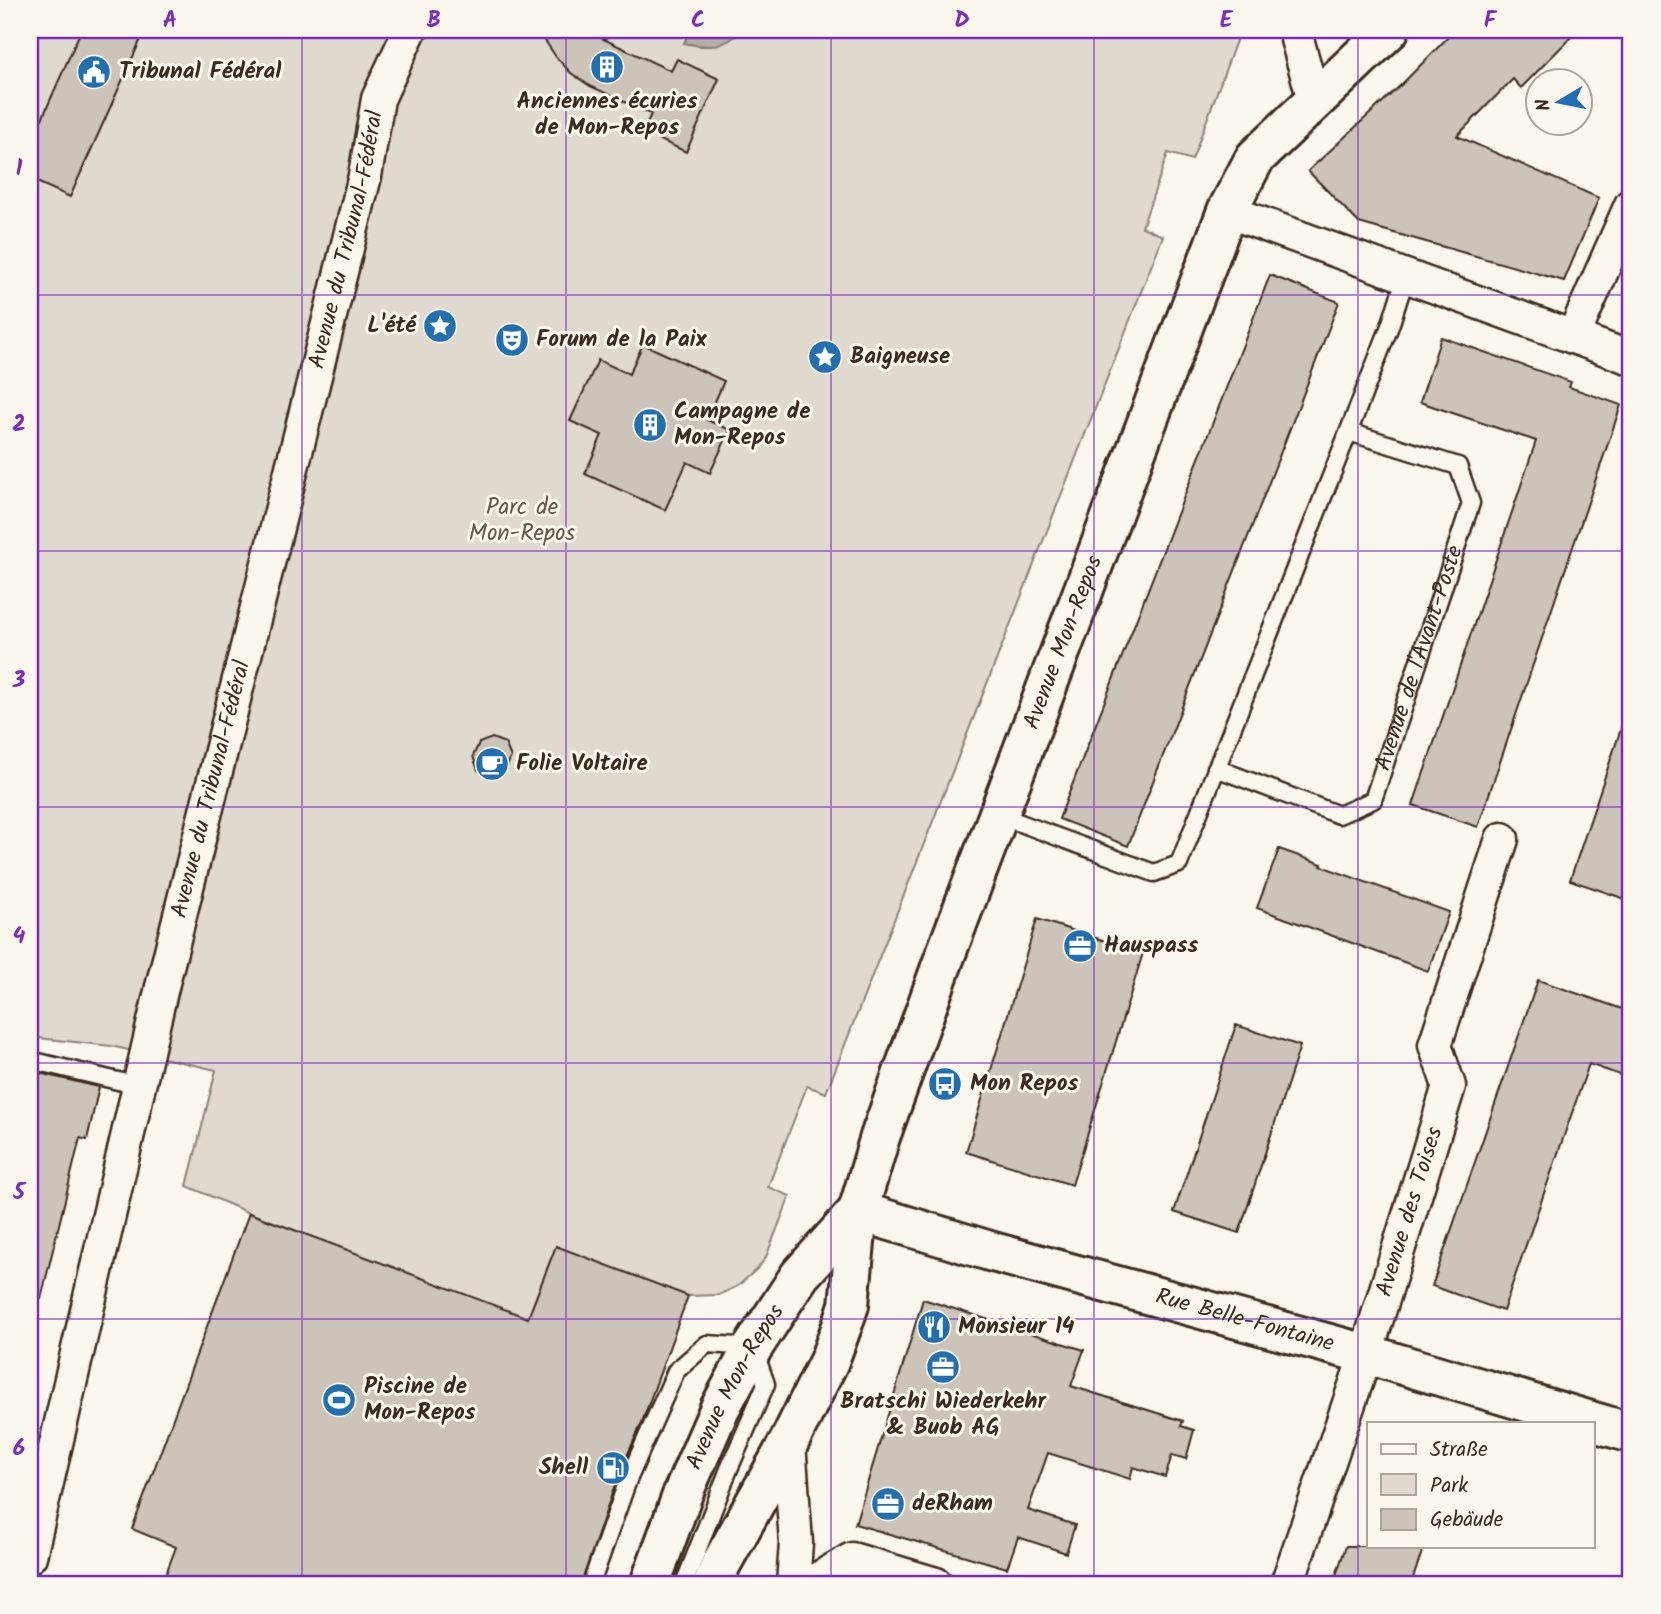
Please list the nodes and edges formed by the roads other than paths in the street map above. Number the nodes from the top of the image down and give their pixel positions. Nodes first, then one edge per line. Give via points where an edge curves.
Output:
1 (410, 30) edge
2 (1297, 30) edge
3 (1389, 30) edge
4 (1314, 100) junction
5 (1631, 205) edge
6 (1227, 211) junction
7 (1406, 276) junction
8 (1573, 337) junction
9 (1631, 358) edge
10 (1349, 432) junction
11 (1216, 768) junction
12 (999, 815) junction
13 (1502, 839) dead end
14 (30, 1060) edge
15 (139, 1086) junction
16 (858, 1210) junction
17 (753, 1347) junction
18 (1366, 1354) junction
19 (1631, 1433) edge
20 (789, 1442) junction
21 (37, 1495) edge
22 (30, 1556) edge
23 (585, 1576) dead end
24 (650, 1584) edge
25 (684, 1584) edge
26 (713, 1584) edge
27 (793, 1584) edge
28 (809, 1584) edge
29 (936, 1584) edge
30 (1287, 1584) edge

1 - 15 street, Avenue du Tribunal-Fédéral via 378,99 365,176
2 - 4 street
3 - 4 main road, Avenue Mon-Repos
4 - 6 main road, Avenue Mon-Repos via 1255,158
5 - 8 street
6 - 7 street
6 - 12 main road, Avenue Mon-Repos
7 - 8 street
7 - 10 lane
8 - 9 street
10 - 11 lane
10 - 11 lane, Avenue de l'Avant-Poste via 1458,466 1471,503 1373,800 1339,815
11 - 12 lane via 1179,864 1154,873
12 - 16 main road, Avenue Mon-Repos via 899,1082
13 - 18 street, Avenue des Toises via 1435,1045 1449,1086
14 - 15 lane
15 - 21 street, Avenue du Tribunal-Fédéral
16 - 17 main road, Avenue Mon-Repos via 800,1275
16 - 18 main road, Rue Belle-Fontaine via 993,1252
16 - 20 main road, Avenue Mon-Repos via 849,1305 829,1361
17 - 23 lane via 707,1344 676,1371 628,1480 591,1584
17 - 24 main road, Avenue Mon-Repos via 704,1444
17 - 25 lane via 766,1384
18 - 19 main road, Rue Belle-Fontaine
18 - 30 street, Avenue des Toises
20 - 26 main road, Avenue Mon-Repos
20 - 27 street via 796,1542
21 - 22 street, Avenue du Tribunal-Fédéral
28 - 29 street via 852,1559

